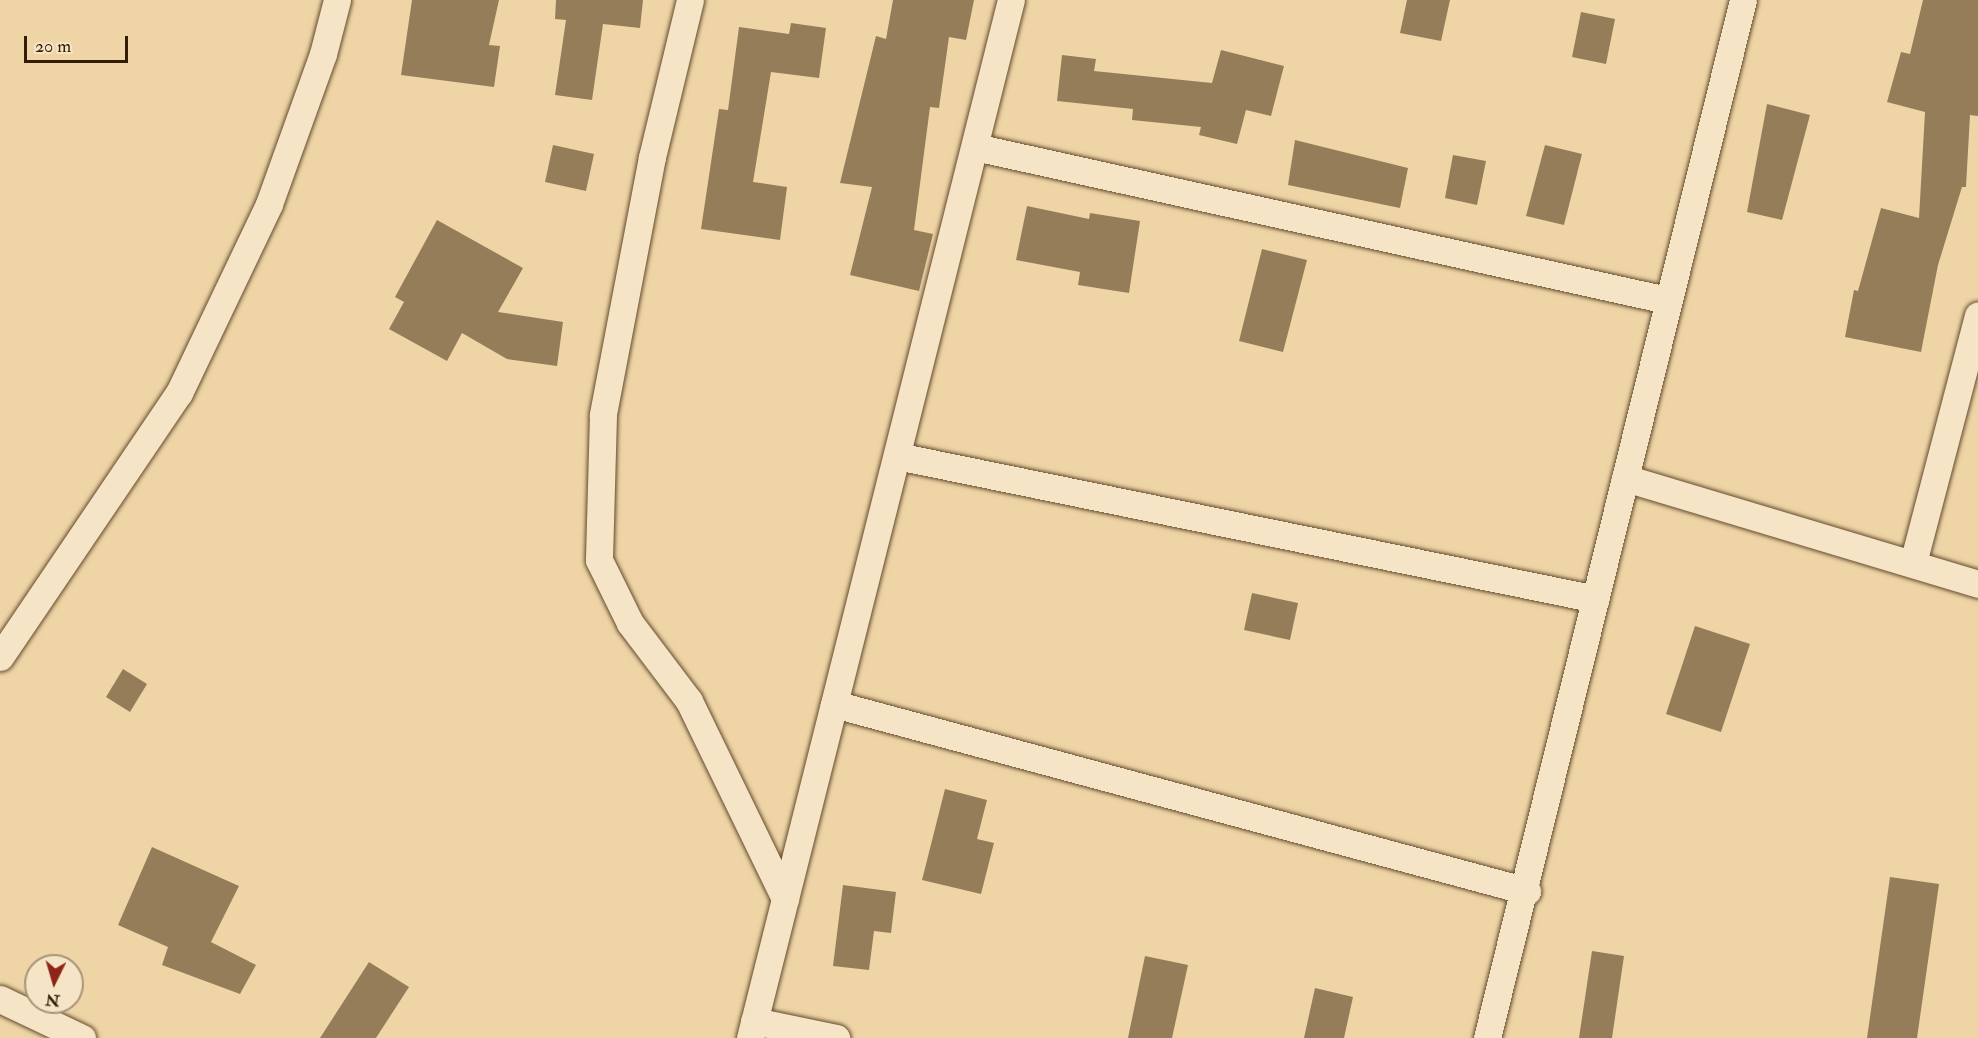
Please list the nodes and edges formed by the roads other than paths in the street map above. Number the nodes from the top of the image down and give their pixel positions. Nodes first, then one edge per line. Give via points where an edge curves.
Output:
1 (337, 0) edge
2 (690, 0) edge
3 (1011, 0) edge
4 (1743, 0) edge
5 (975, 147) junction
6 (1668, 300) junction
7 (1978, 315) edge
8 (897, 456) junction
9 (1625, 478) junction
10 (1913, 563) junction
11 (1978, 584) edge
12 (1596, 599) junction
13 (0, 657) edge
14 (834, 704) junction
15 (1527, 891) junction
16 (785, 899) junction
17 (0, 999) edge
18 (752, 1030) edge
19 (82, 1038) edge
20 (836, 1038) edge
21 (1487, 1038) edge

1 - 13 street via 323,54 269,204 179,393
2 - 16 street via 652,157 603,415 599,560 630,623 689,701
3 - 5 street
4 - 6 street
5 - 6 street
5 - 8 street
6 - 9 street
7 - 10 street
8 - 12 street
8 - 14 street
9 - 10 street
9 - 12 street
10 - 11 street
12 - 15 street
14 - 15 street
14 - 16 street
15 - 21 street
16 - 18 street
17 - 19 street
18 - 20 street

